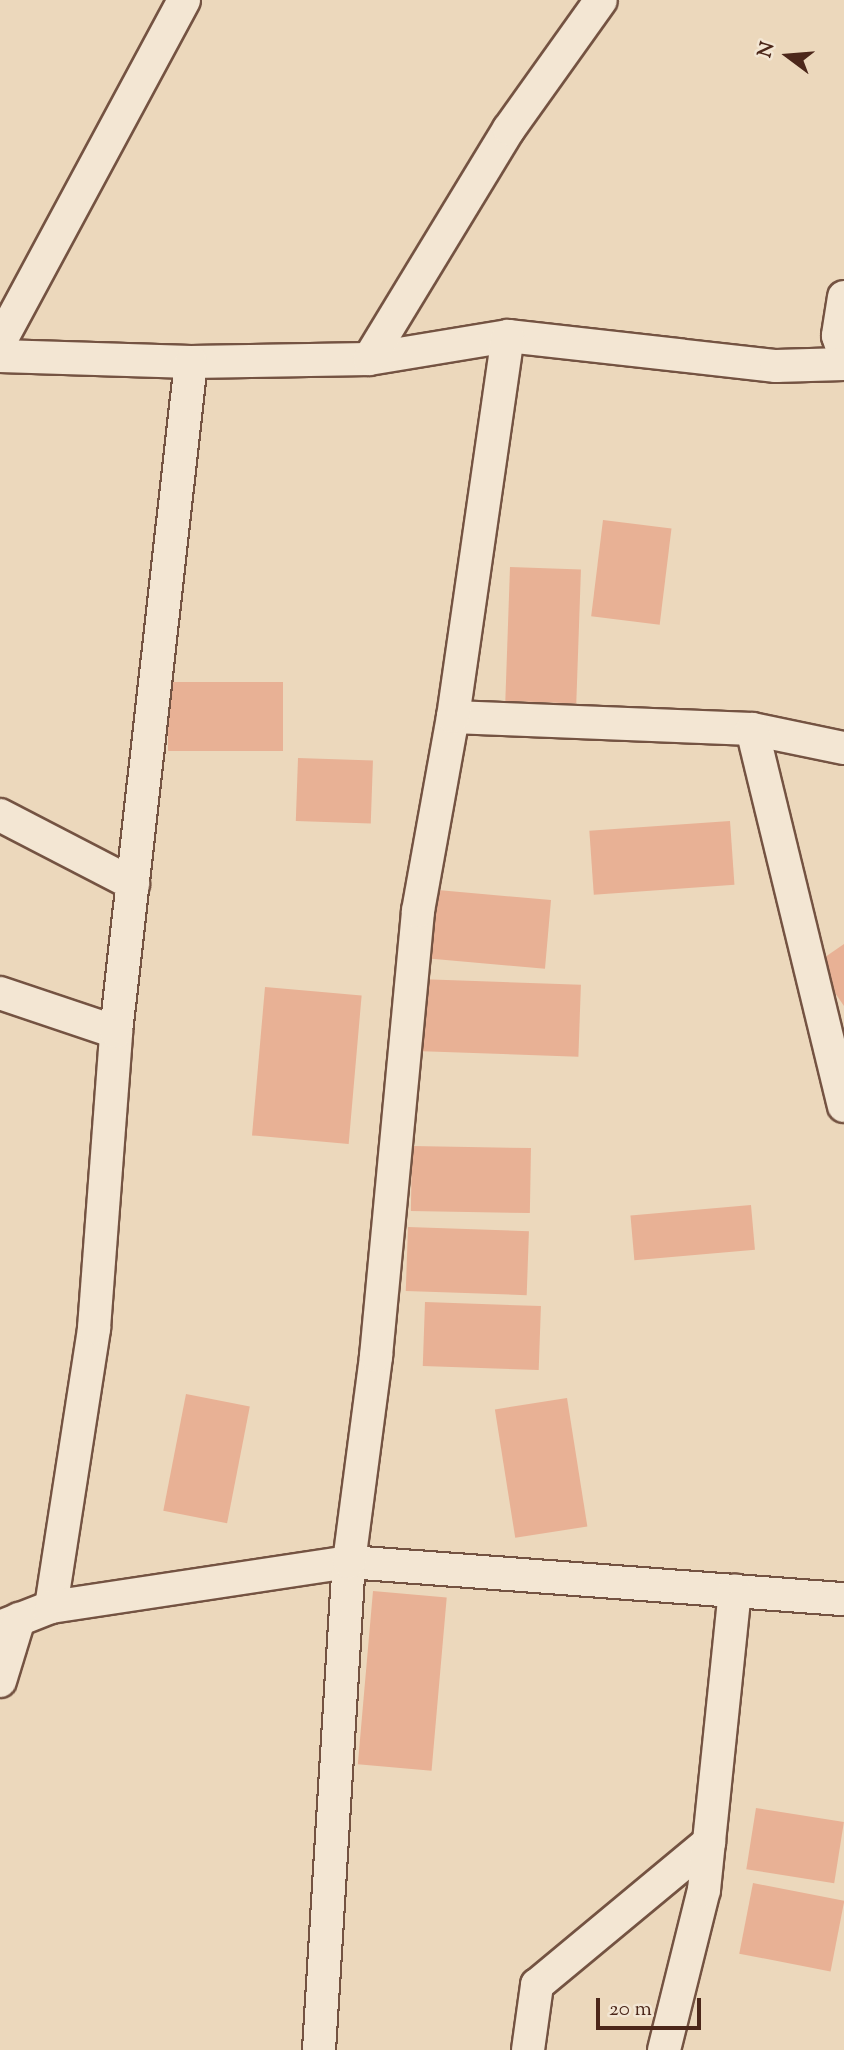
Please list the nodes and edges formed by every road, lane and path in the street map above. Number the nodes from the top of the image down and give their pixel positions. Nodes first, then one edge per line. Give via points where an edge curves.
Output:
1 (184, 0) edge
2 (601, 0) edge
3 (844, 297) edge
4 (508, 336) junction
5 (0, 342) edge
6 (844, 353) edge
7 (0, 356) edge
8 (369, 359) junction
9 (191, 362) junction
10 (844, 363) edge
11 (453, 717) junction
12 (752, 729) junction
13 (844, 748) edge
14 (0, 815) edge
15 (133, 884) junction
16 (0, 993) edge
17 (116, 1032) junction
18 (844, 1106) edge
19 (349, 1562) junction
20 (735, 1591) junction
21 (844, 1599) edge
22 (51, 1607) junction
23 (9, 1623) edge
24 (0, 1681) edge
25 (709, 1842) junction
26 (319, 2050) edge
27 (528, 2050) edge
28 (664, 2050) edge

1 - 5 street
2 - 8 street via 509,129
3 - 6 street via 838,336
4 - 8 street
4 - 10 street via 776,366
4 - 11 street
7 - 9 street
8 - 9 street
9 - 15 street
11 - 12 street
11 - 19 street via 418,911 376,1356
12 - 13 street
12 - 18 street
14 - 15 street
15 - 17 street
16 - 17 street
17 - 22 street via 93,1328
19 - 20 street
19 - 22 street
19 - 26 street
20 - 21 street
20 - 25 street
22 - 23 street
23 - 24 street
25 - 27 street via 537,1985
25 - 28 street via 704,1890

